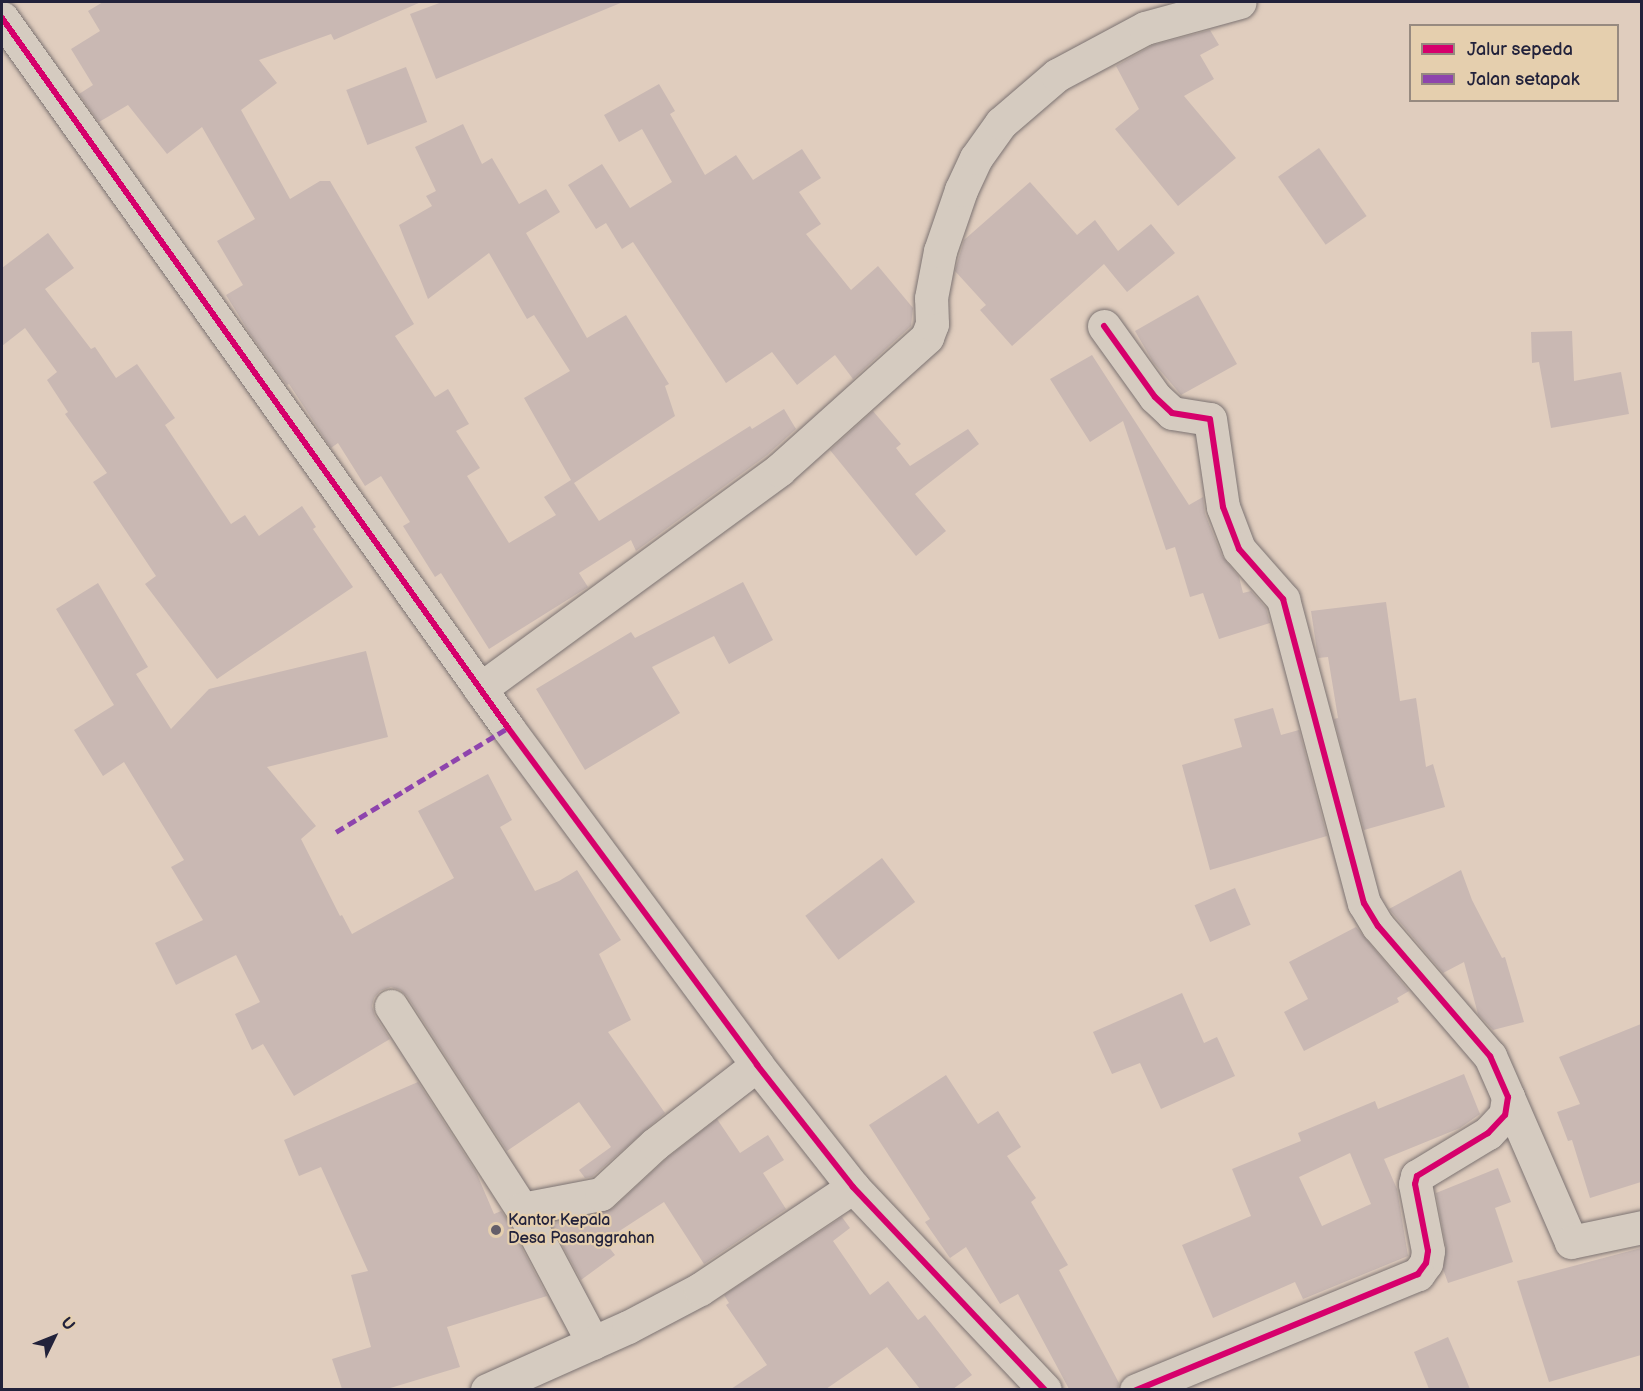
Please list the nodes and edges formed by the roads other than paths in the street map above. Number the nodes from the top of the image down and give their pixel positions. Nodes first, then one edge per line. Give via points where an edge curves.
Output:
1 (1240, 2) edge
2 (2, 18) edge
3 (1104, 326) dead end
4 (480, 689) junction
5 (391, 1006) dead end
6 (757, 1065) junction
7 (1508, 1096) junction
8 (853, 1187) junction
9 (522, 1209) junction
10 (1641, 1227) edge
11 (593, 1343) junction
12 (487, 1389) edge
13 (1045, 1389) edge
14 (1136, 1389) edge

1 - 4 street via 1145,28 1057,75 1001,123 976,158 961,190 940,251 932,324 927,337 779,470
2 - 4 street
3 - 7 street via 1155,397 1172,413 1210,419 1223,507 1239,549 1283,599 1364,903 1378,927 1490,1056
4 - 6 street
5 - 9 street
6 - 8 street
6 - 9 street via 655,1144 600,1194
7 - 10 street via 1571,1242
7 - 14 street via 1505,1115 1488,1133 1417,1176 1415,1184 1428,1251 1418,1274
8 - 11 street via 700,1288
8 - 13 street
9 - 11 street
11 - 12 street

